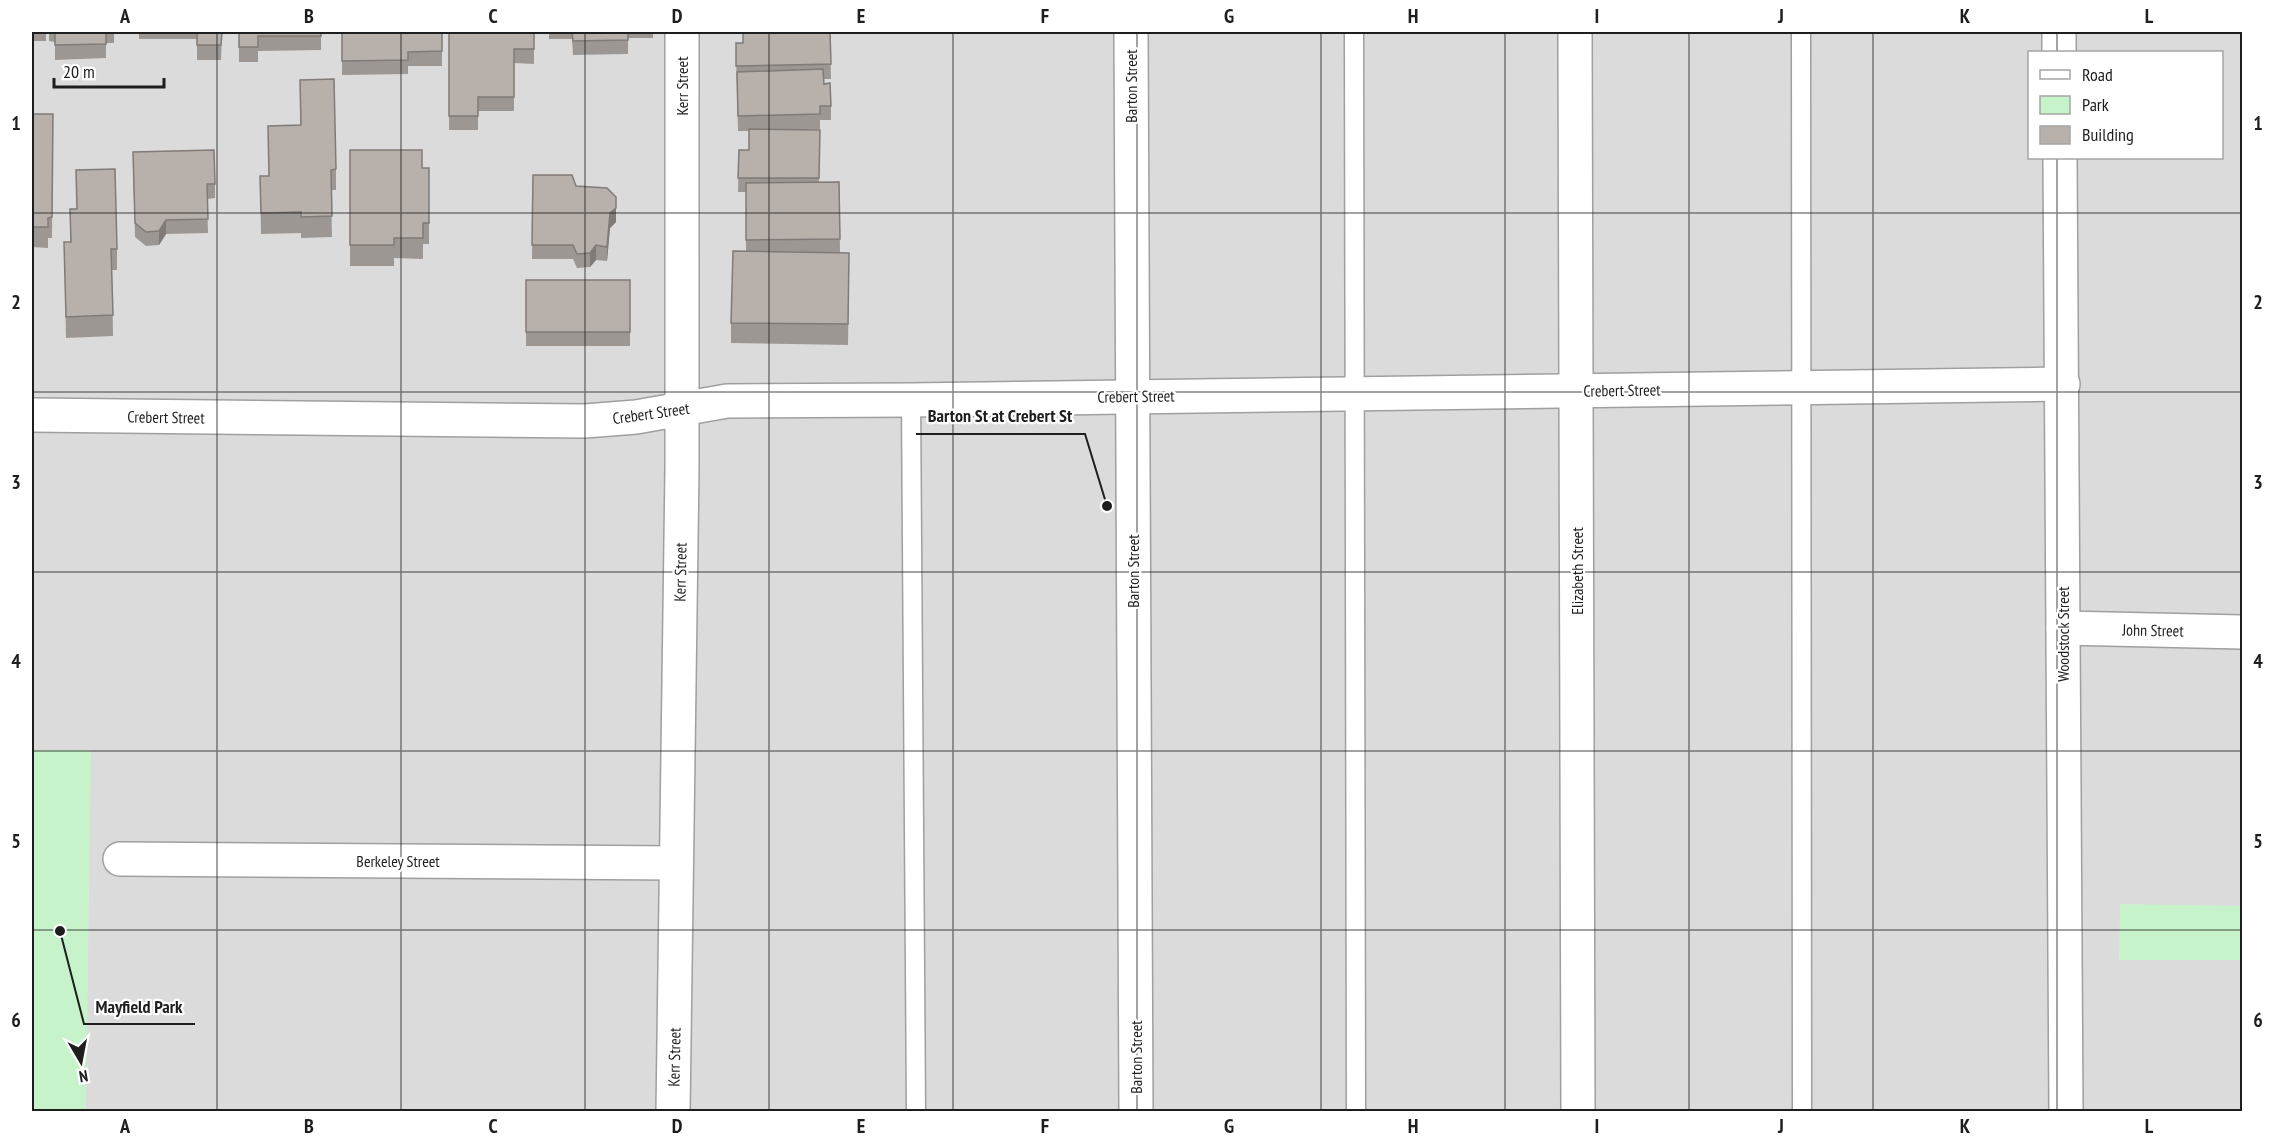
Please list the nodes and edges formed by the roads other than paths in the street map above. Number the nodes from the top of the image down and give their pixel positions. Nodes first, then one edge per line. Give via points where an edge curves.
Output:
1 (682, 32) edge
2 (1131, 32) edge
3 (1354, 32) edge
4 (1575, 32) edge
5 (1801, 32) edge
6 (2059, 32) edge
7 (2059, 51) edge
8 (2060, 159) edge
9 (2062, 384) junction
10 (1803, 388) junction
11 (1577, 390) junction
12 (1354, 394) junction
13 (1132, 396) junction
14 (911, 400) junction
15 (682, 410) junction
16 (32, 415) edge
17 (2063, 628) junction
18 (2242, 632) edge
19 (120, 859) dead end
20 (676, 863) junction
21 (673, 1112) edge
22 (916, 1112) edge
23 (1136, 1112) edge
24 (1356, 1112) edge
25 (1578, 1112) edge
26 (1802, 1112) edge
27 (2066, 1112) edge

1 - 15 street, Kerr Street
2 - 13 street, Barton Street
3 - 12 lane
4 - 11 street, Elizabeth Street
5 - 10 lane
6 - 7 street
8 - 9 street, Woodstock Street
9 - 10 street, Crebert Street
9 - 17 street, Woodstock Street
10 - 11 street, Crebert Street
10 - 26 lane
11 - 12 street, Crebert Street
11 - 25 street, Elizabeth Street
12 - 13 street, Crebert Street
12 - 24 lane
13 - 14 street, Crebert Street
13 - 23 street, Barton Street
14 - 15 street, Crebert Street via 726,401
14 - 22 lane
15 - 16 street, Crebert Street via 585,421
15 - 20 street, Kerr Street
17 - 18 street, John Street
17 - 27 street, Woodstock Street
19 - 20 street, Berkeley Street
20 - 21 street, Kerr Street

